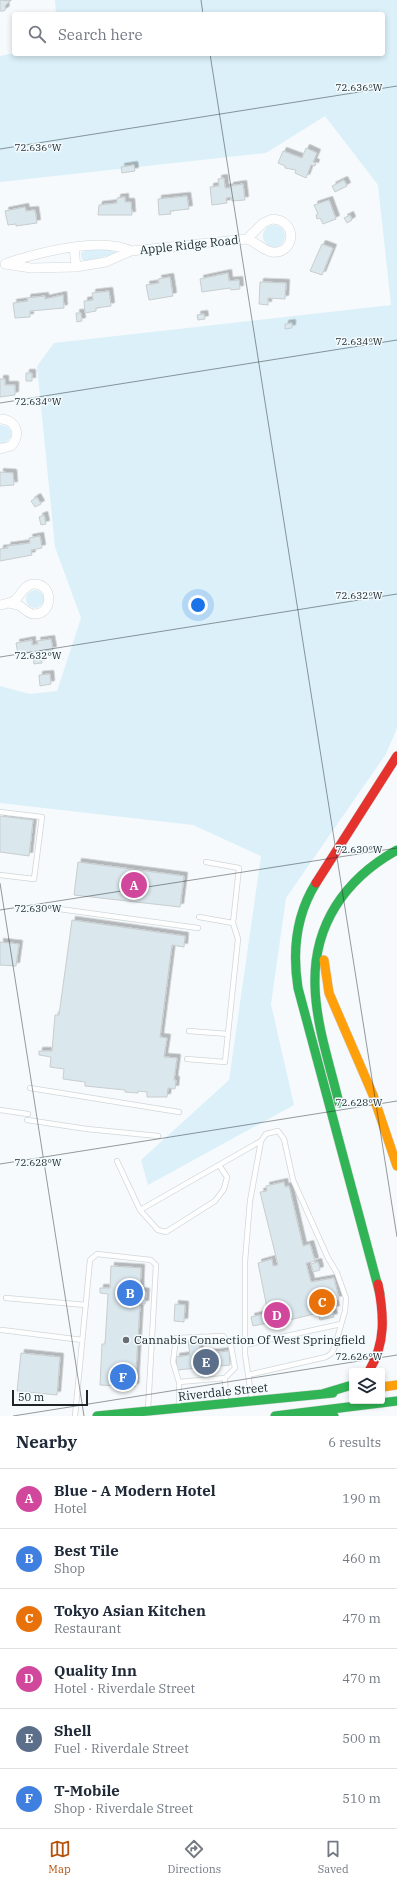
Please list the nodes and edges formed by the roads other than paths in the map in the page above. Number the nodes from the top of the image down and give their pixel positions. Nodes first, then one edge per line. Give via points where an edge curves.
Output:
1 (247, 239) junction
2 (74, 247) junction
3 (131, 251) junction
4 (2, 264) edge
5 (76, 267) junction
6 (0, 419) edge
7 (0, 449) edge
8 (397, 756) edge
9 (0, 812) edge
10 (397, 850) edge
11 (206, 862) dead end
12 (0, 875) edge
13 (344, 892) junction
14 (52, 908) dead end
15 (199, 917) dead end
16 (232, 923) junction
17 (198, 928) dead end
18 (189, 1031) dead end
19 (228, 1034) junction
20 (186, 1059) dead end
21 (30, 1088) dead end
22 (0, 1110) edge
23 (178, 1112) dead end
24 (28, 1114) dead end
25 (27, 1120) dead end
26 (158, 1136) dead end
27 (261, 1141) junction
28 (117, 1161) dead end
29 (219, 1165) junction
30 (397, 1166) edge
31 (140, 1210) junction
32 (380, 1294) junction
33 (6, 1298) dead end
34 (86, 1305) junction
35 (342, 1324) junction
36 (2, 1330) dead end
37 (82, 1340) junction
38 (246, 1345) junction
39 (370, 1368) edge
40 (248, 1375) junction
41 (225, 1378) junction
42 (179, 1382) junction
43 (397, 1385) edge
44 (349, 1386) edge
45 (385, 1387) edge
46 (349, 1391) edge
47 (322, 1394) junction
48 (397, 1401) edge
49 (252, 1402) junction
50 (226, 1404) junction
51 (179, 1408) junction
52 (148, 1411) junction
53 (75, 1416) edge
54 (97, 1416) edge
55 (276, 1416) edge
56 (310, 1416) edge
57 (334, 1416) edge

1 - 1 street, Apple Ridge Road via 269,252 279,252 290,242 291,232 286,223 272,218
1 - 3 street, Apple Ridge Road
2 - 3 street, Apple Ridge Road via 117,247
2 - 4 street, Apple Ridge Road
2 - 5 street
3 - 5 street, Apple Ridge Road via 106,262
4 - 5 street, Apple Ridge Road via 40,268
6 - 7 street via 9,420 18,433 11,446
8 - 32 main road via 308,896 301,916 295,951 295,971 301,1001
9 - 12 lane via 42,817 34,879
10 - 13 main road via 370,865
11 - 16 lane via 240,868
13 - 30 main road via 332,916 326,936 326,985 373,1095
13 - 32 main road via 322,934 316,956 315,986
14 - 17 lane
15 - 16 lane
16 - 19 lane via 238,939
18 - 19 lane
19 - 20 lane via 225,1062
21 - 23 lane
22 - 24 lane
25 - 26 lane
27 - 29 lane
27 - 35 lane via 271,1131 278,1131 284,1139 293,1180 337,1273 346,1298
27 - 38 lane via 249,1208 245,1261
28 - 31 lane
29 - 31 lane
29 - 31 lane via 227,1177 224,1189 215,1201 166,1232 158,1230
32 - 39 main road via 384,1320 383,1336
33 - 34 lane
34 - 37 lane
34 - 52 lane via 90,1260 93,1256 97,1254 154,1261 156,1269
35 - 38 lane
35 - 40 lane via 332,1352 326,1357
36 - 37 lane
37 - 53 lane
38 - 40 lane
40 - 49 lane
41 - 42 lane
41 - 42 lane via 235,1368 231,1346 223,1336 176,1338 174,1362
41 - 50 lane
42 - 51 lane
43 - 45 main road
44 - 47 main road
46 - 47 main road, Riverdale Street
47 - 49 main road, Riverdale Street
48 - 55 main road
49 - 50 main road, Riverdale Street
50 - 51 main road, Riverdale Street
51 - 52 main road, Riverdale Street
52 - 54 main road, Riverdale Street
56 - 57 main road

